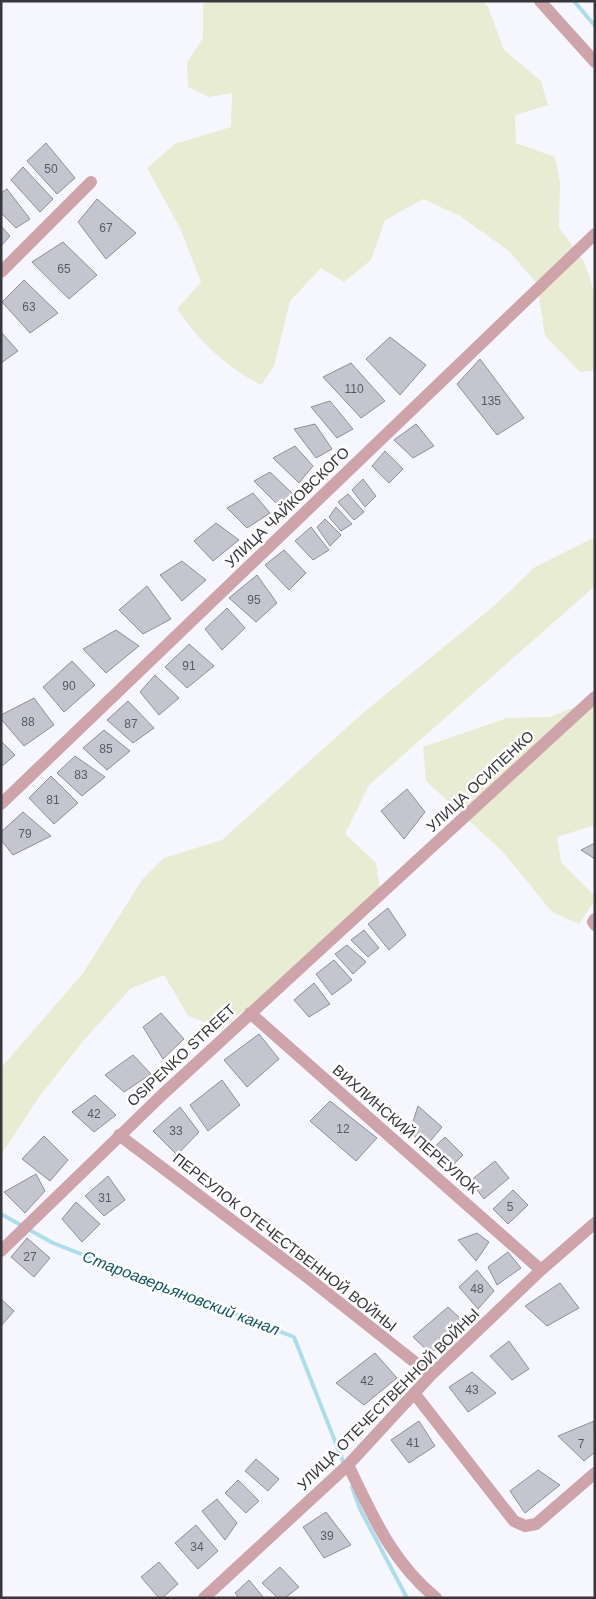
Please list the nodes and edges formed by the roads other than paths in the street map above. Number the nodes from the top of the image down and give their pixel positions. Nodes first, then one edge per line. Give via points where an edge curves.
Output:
1 (540, 1) edge
2 (595, 62) edge
3 (91, 182) dead end
4 (595, 234) edge
5 (1, 272) edge
6 (595, 697) edge
7 (1, 804) edge
8 (595, 919) edge
9 (595, 925) edge
10 (250, 1013) junction
11 (119, 1135) junction
12 (595, 1223) edge
13 (1, 1251) edge
14 (541, 1270) junction
15 (431, 1375) junction
16 (414, 1393) junction
17 (348, 1465) junction
18 (595, 1473) edge
19 (204, 1598) edge
20 (436, 1598) edge

1 - 2 street
3 - 5 street
4 - 7 street, УЛИЦА ЧАЙКОВСКОГО
6 - 10 street, OSIPENKO STREET
8 - 9 street
10 - 11 street, OSIPENKO STREET
10 - 14 street, ВИХЛИНСКИЙ ПЕРЕУЛОК
11 - 13 street, OSIPENKO STREET
11 - 15 street, ПЕРЕУЛОК ОТЕЧЕСТВЕННОЙ ВОЙНЫ
12 - 14 street, УЛИЦА ОТЕЧЕСТВЕННОЙ ВОЙНЫ
14 - 15 street, УЛИЦА ОТЕЧЕСТВЕННОЙ ВОЙНЫ
15 - 16 street, УЛИЦА ОТЕЧЕСТВЕННОЙ ВОЙНЫ
16 - 17 street, УЛИЦА ОТЕЧЕСТВЕННОЙ ВОЙНЫ
16 - 18 street via 514,1521 525,1526 536,1524
17 - 19 street, УЛИЦА ОТЕЧЕСТВЕННОЙ ВОЙНЫ
17 - 20 street via 378,1527 400,1562

